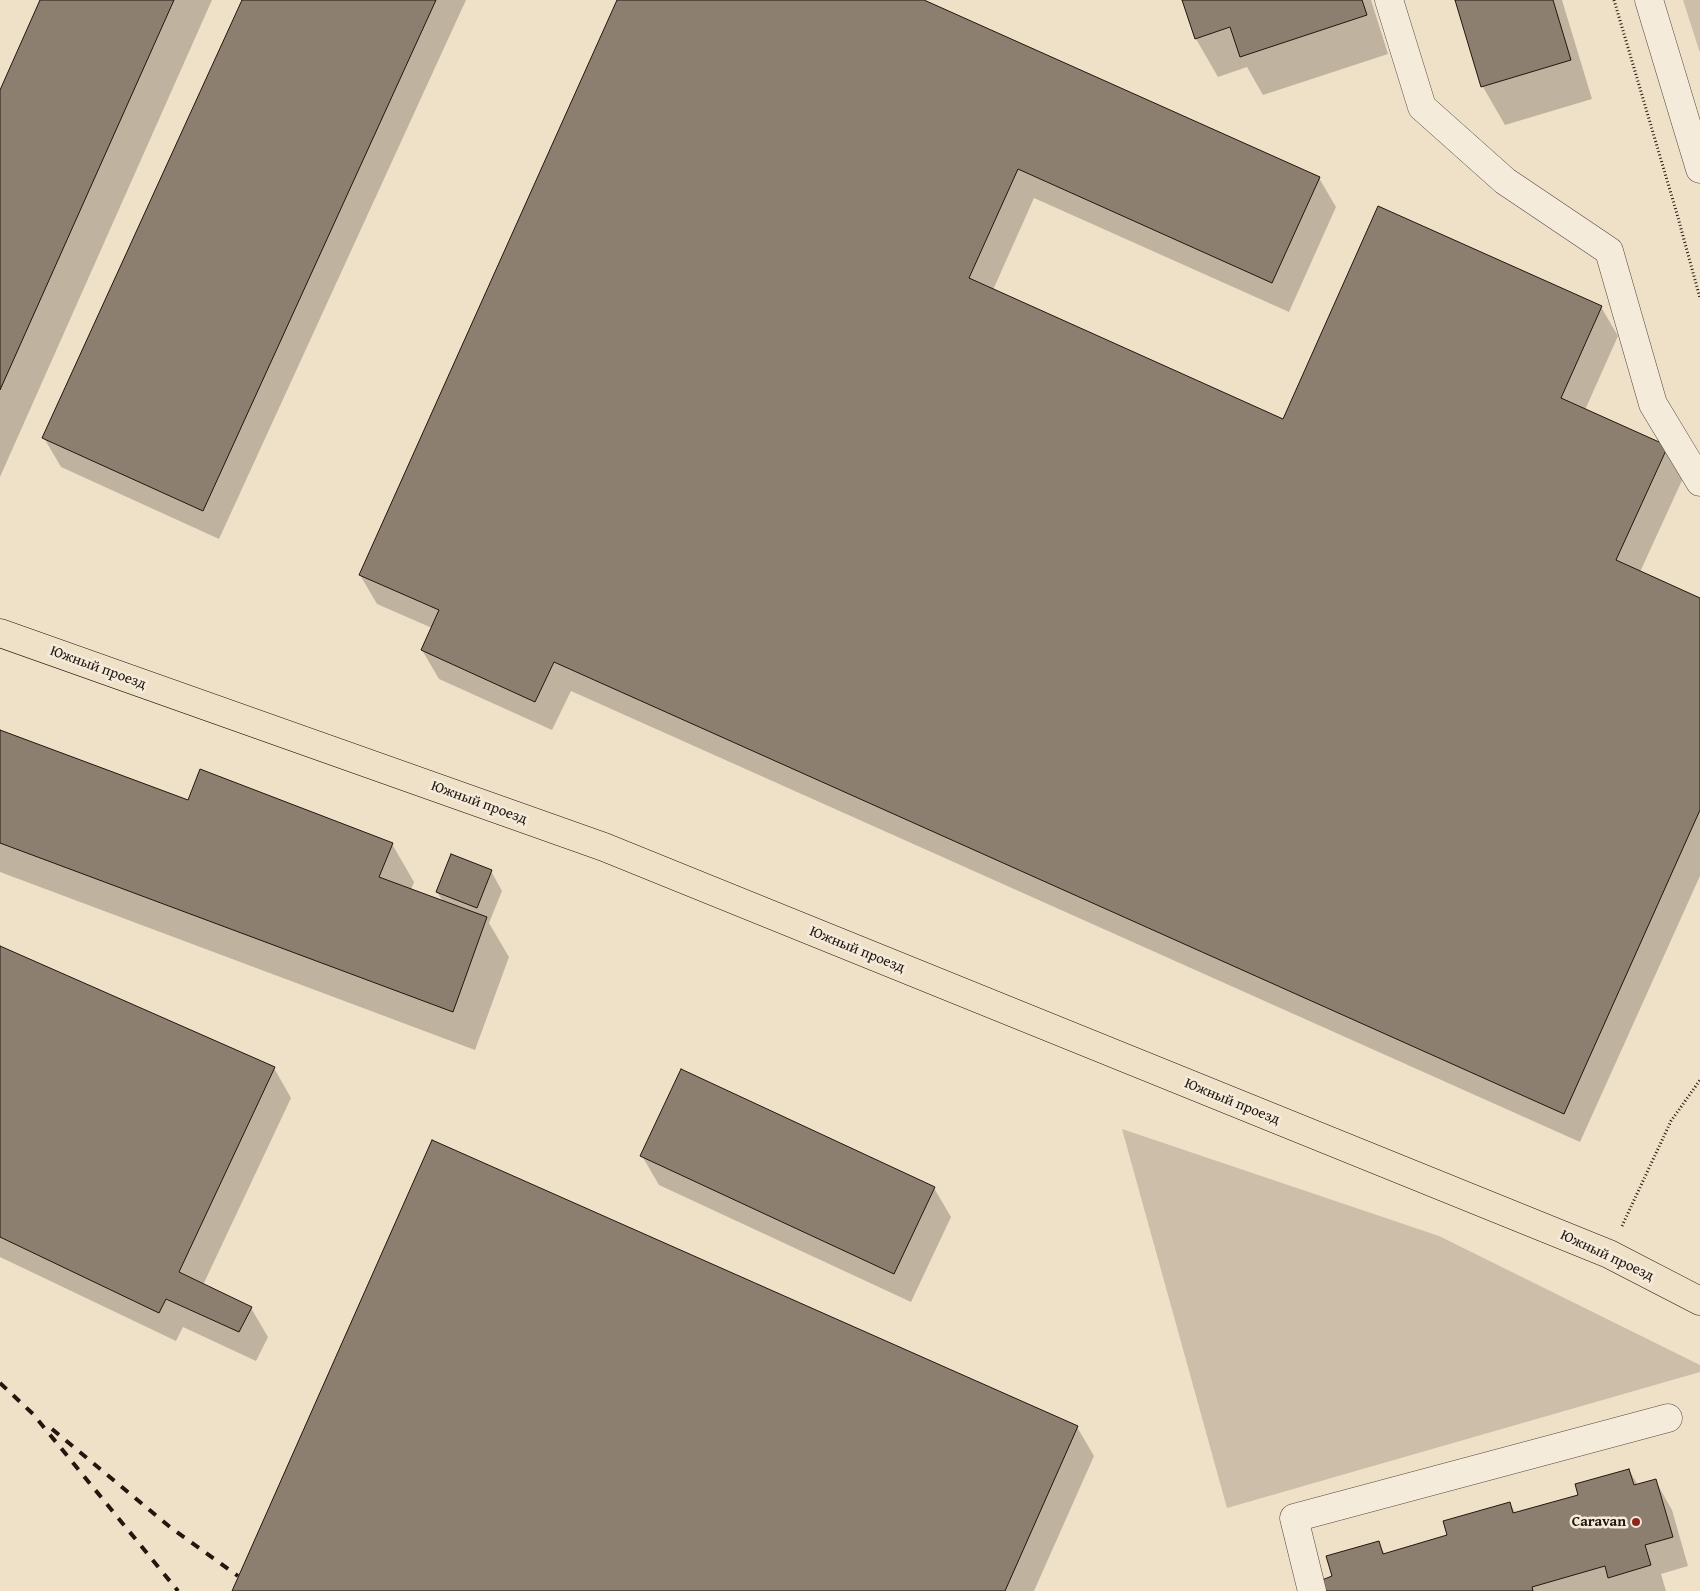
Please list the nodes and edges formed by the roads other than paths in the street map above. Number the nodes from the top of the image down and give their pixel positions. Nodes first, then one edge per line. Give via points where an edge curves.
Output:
1 (1389, 0) edge
2 (1649, 0) edge
3 (1700, 169) edge
4 (1700, 482) edge
5 (0, 633) edge
6 (1700, 1301) edge
7 (1668, 1418) dead end
8 (1312, 1591) edge

1 - 4 street via 1422,107 1505,181 1610,251 1653,404
2 - 3 street
5 - 6 main road, Южный проезд via 604,847 1609,1254
7 - 8 street via 1294,1518

